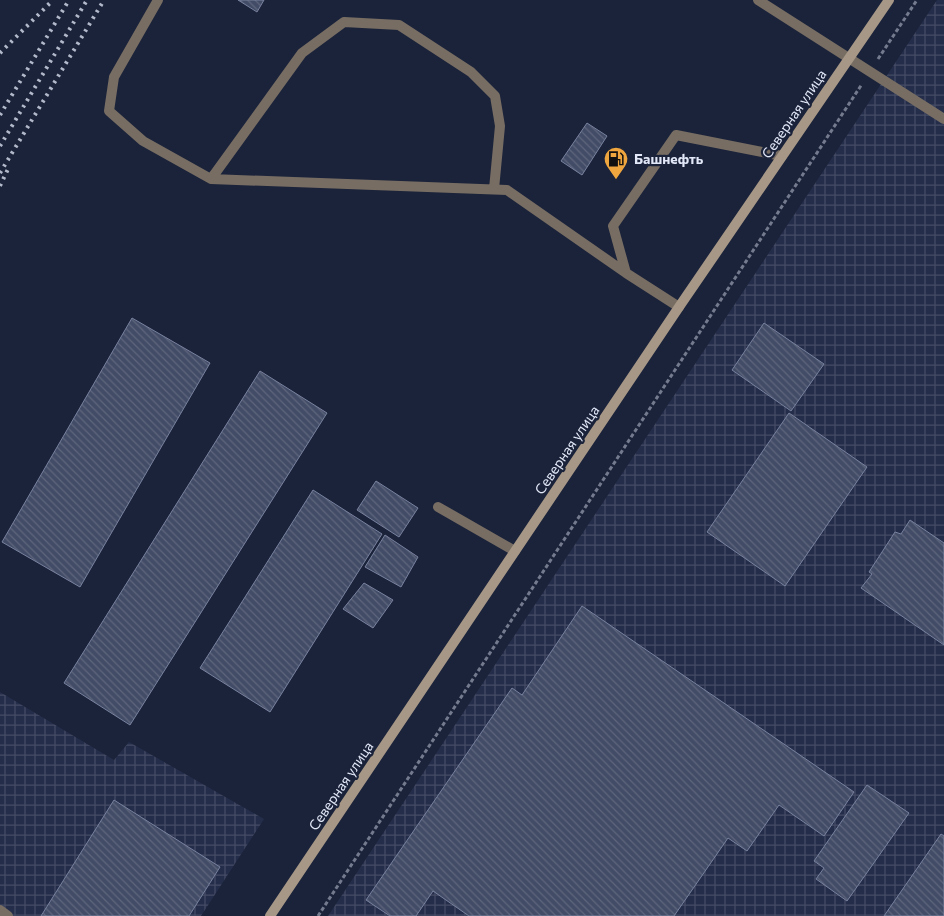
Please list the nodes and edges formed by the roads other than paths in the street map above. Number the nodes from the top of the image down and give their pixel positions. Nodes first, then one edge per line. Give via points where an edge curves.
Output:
1 (158, 0) edge
2 (758, 0) edge
3 (889, 0) edge
4 (848, 60) junction
5 (944, 119) edge
6 (782, 156) junction
7 (211, 179) junction
8 (494, 190) junction
9 (626, 273) junction
10 (679, 307) junction
11 (438, 507) dead end
12 (515, 551) junction
13 (0, 910) edge
14 (8, 916) edge
15 (270, 916) edge

1 - 7 street via 114,77 109,111 143,142
2 - 4 street
3 - 4 main road, Северная улица
4 - 5 street
4 - 6 main road, Северная улица
6 - 9 street via 676,135 613,226
6 - 10 main road, Северная улица
7 - 8 street
7 - 8 street via 302,53 344,22 399,25 471,72 495,96 500,126
8 - 9 street via 507,190
9 - 10 street
10 - 12 main road, Северная улица
11 - 12 street
12 - 15 main road, Северная улица
13 - 14 street

